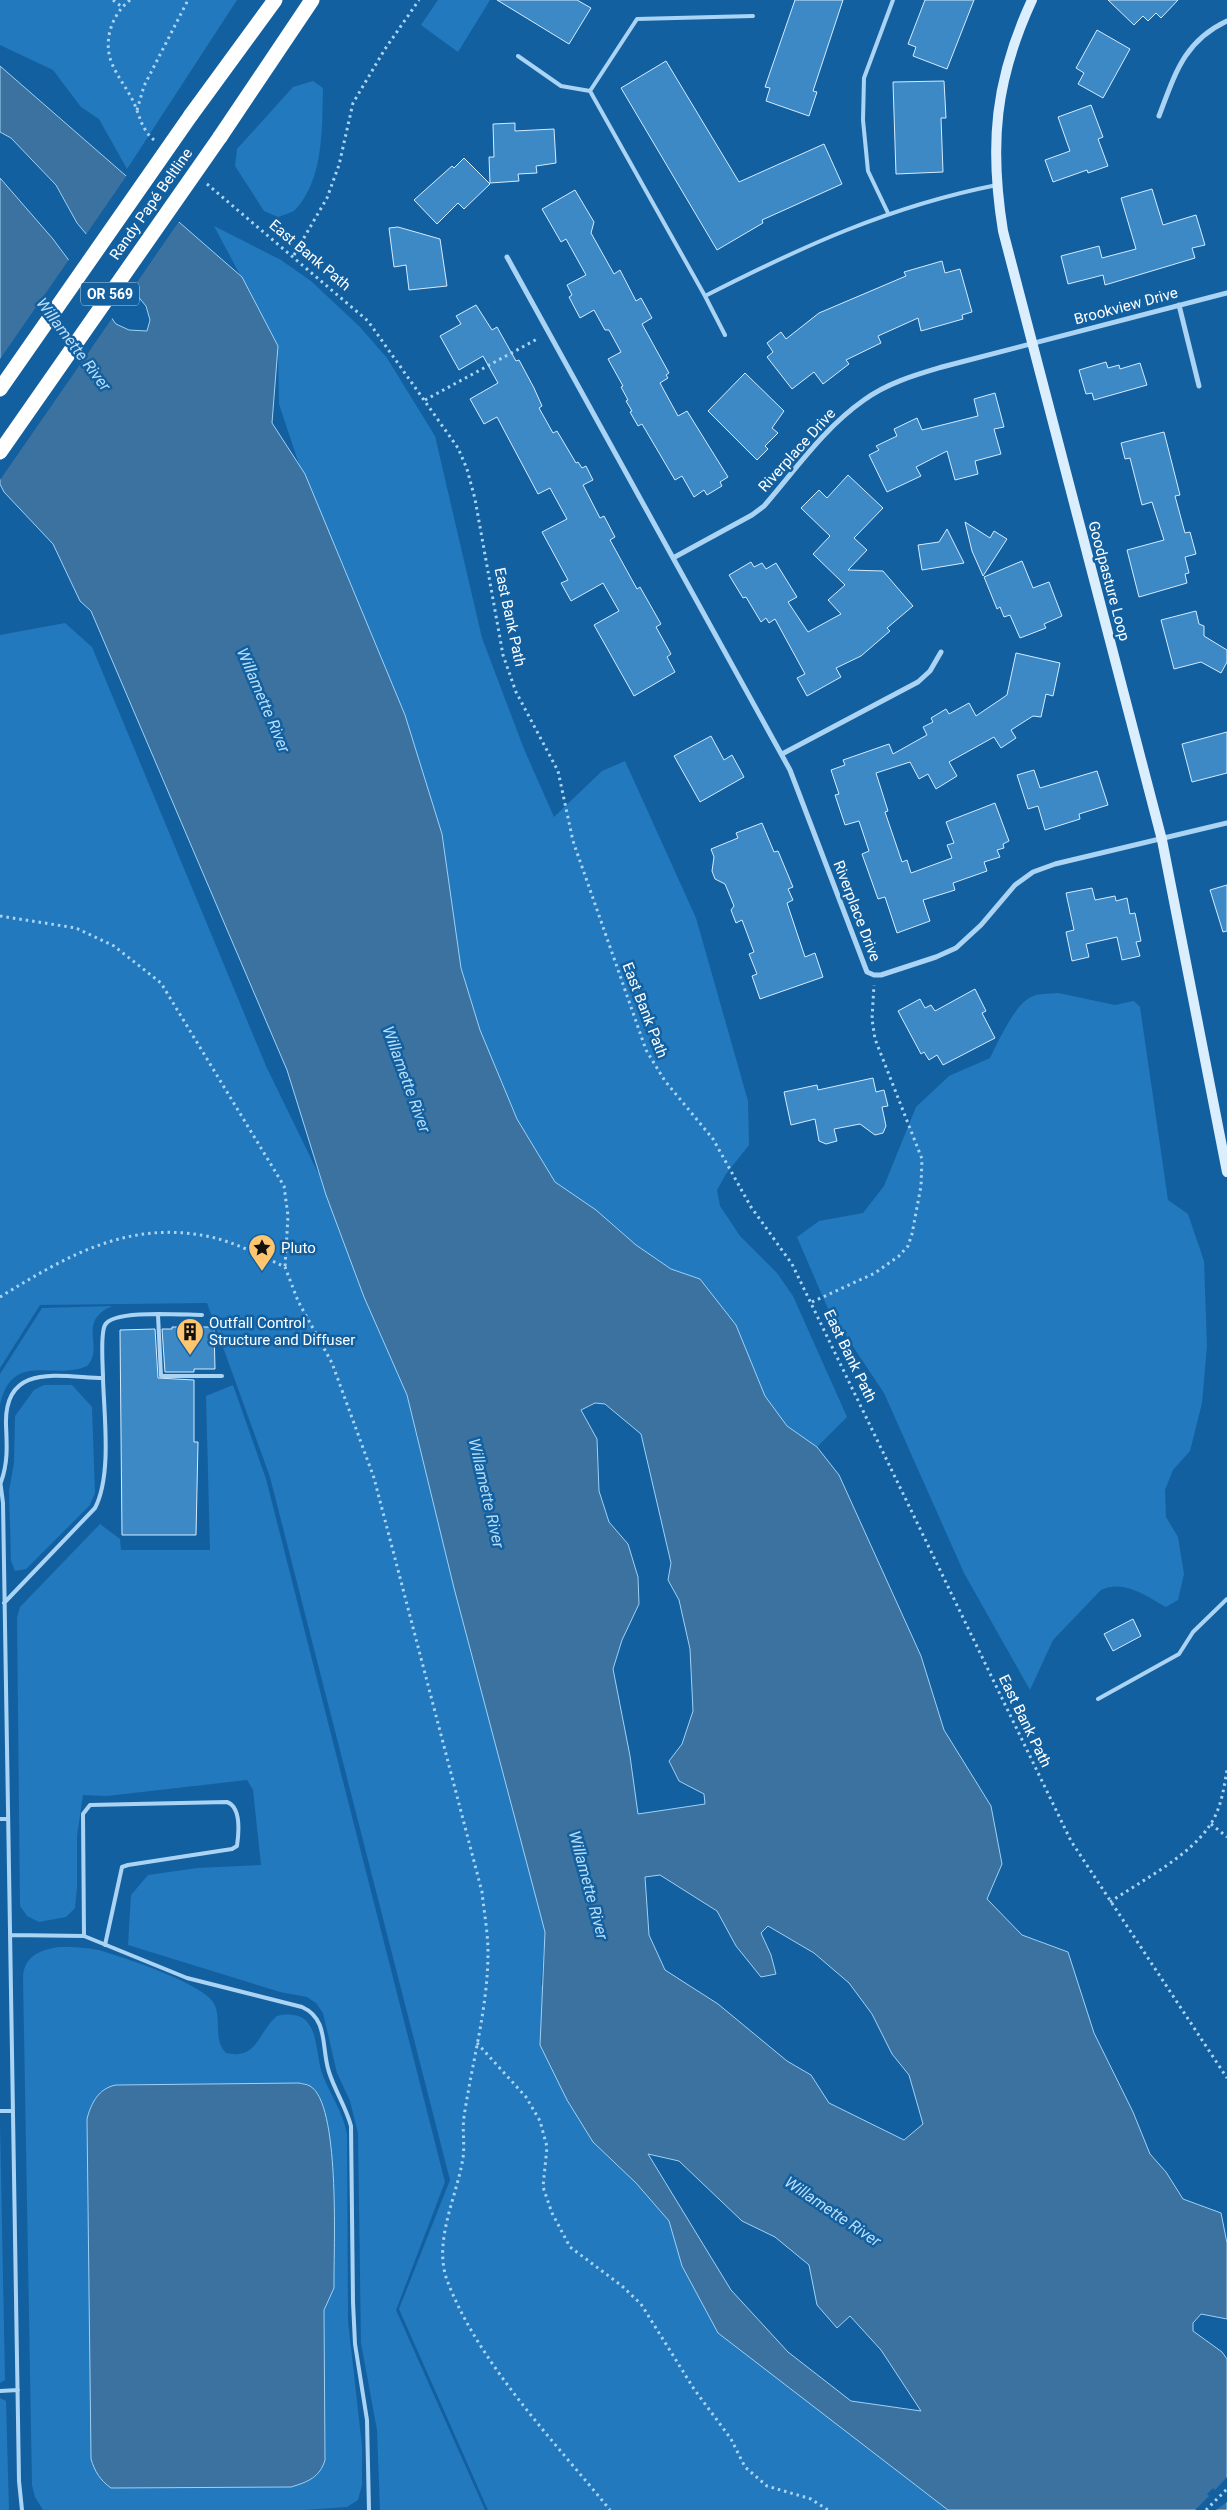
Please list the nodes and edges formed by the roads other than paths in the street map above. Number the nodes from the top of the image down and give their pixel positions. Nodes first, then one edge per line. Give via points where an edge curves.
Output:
1 (275, 0) edge
2 (312, 0) edge
3 (893, 0) edge
4 (1032, 0) edge
5 (752, 16) dead end
6 (1227, 20) edge
7 (518, 56) dead end
8 (590, 91) junction
9 (1159, 116) dead end
10 (997, 185) junction
11 (888, 213) junction
12 (506, 256) dead end
13 (1227, 293) edge
14 (705, 296) junction
15 (1179, 305) junction
16 (725, 335) dead end
17 (1031, 344) junction
18 (1199, 386) dead end
19 (0, 389) edge
20 (0, 452) edge
21 (673, 558) junction
22 (941, 652) dead end
23 (782, 754) junction
24 (1227, 823) edge
25 (1162, 840) junction
26 (1227, 1172) edge
27 (158, 1315) junction
28 (202, 1315) dead end
29 (222, 1376) dead end
30 (103, 1378) junction
31 (0, 1481) edge
32 (1227, 1599) edge
33 (4, 1603) junction
34 (1098, 1699) dead end
35 (0, 1820) edge
36 (8, 1820) junction
37 (10, 1935) junction
38 (84, 1936) junction
39 (105, 1945) junction
40 (13, 2111) junction
41 (0, 2112) edge
42 (18, 2390) junction
43 (0, 2391) edge
44 (22, 2510) edge
45 (369, 2510) edge

1 - 19 highway, Randy Papé Beltline / OR 569, bridge
2 - 20 highway, Randy Papé Beltline / OR 569, bridge
3 - 11 lane via 864,78 863,120 868,171
4 - 10 street, Goodpasture Loop via 1004,80 995,137
5 - 8 lane via 637,19
6 - 9 street via 1204,34 1188,50
7 - 8 lane via 561,86
8 - 14 lane
10 - 11 lane
10 - 17 street, Goodpasture Loop via 1003,231
11 - 14 lane via 789,253
12 - 21 street, Riverplace Drive
13 - 15 street, Brookview Drive
14 - 16 lane
15 - 17 street, Brookview Drive
15 - 18 street
17 - 21 street, Riverplace Drive via 920,373 865,399 824,434 764,506
17 - 25 street, Goodpasture Loop
21 - 23 street, Riverplace Drive
22 - 23 street via 930,671 918,682
23 - 25 street, Riverplace Drive via 798,788 864,969 874,975 956,948 981,925 1015,885 1032,872
24 - 25 street, Riverplace Drive
25 - 26 street, Goodpasture Loop
27 - 28 lane
27 - 29 lane via 160,1376
27 - 30 lane via 121,1315 106,1323 103,1329
30 - 31 lane via 36,1377 19,1384 13,1390 6,1412 8,1462
30 - 33 lane via 105,1475 101,1497 96,1508
31 - 33 lane
32 - 34 lane via 1193,1632 1179,1654
33 - 36 lane
35 - 36 lane
36 - 37 lane
37 - 38 lane
37 - 40 lane
38 - 39 lane
38 - 39 lane via 85,1808 90,1805 233,1804 238,1839 237,1846 232,1849 122,1867
39 - 45 lane via 187,1978 302,2007 316,2016 323,2035 328,2070 351,2126 354,2328 367,2420
40 - 41 lane
40 - 42 lane
42 - 43 lane
42 - 44 lane

